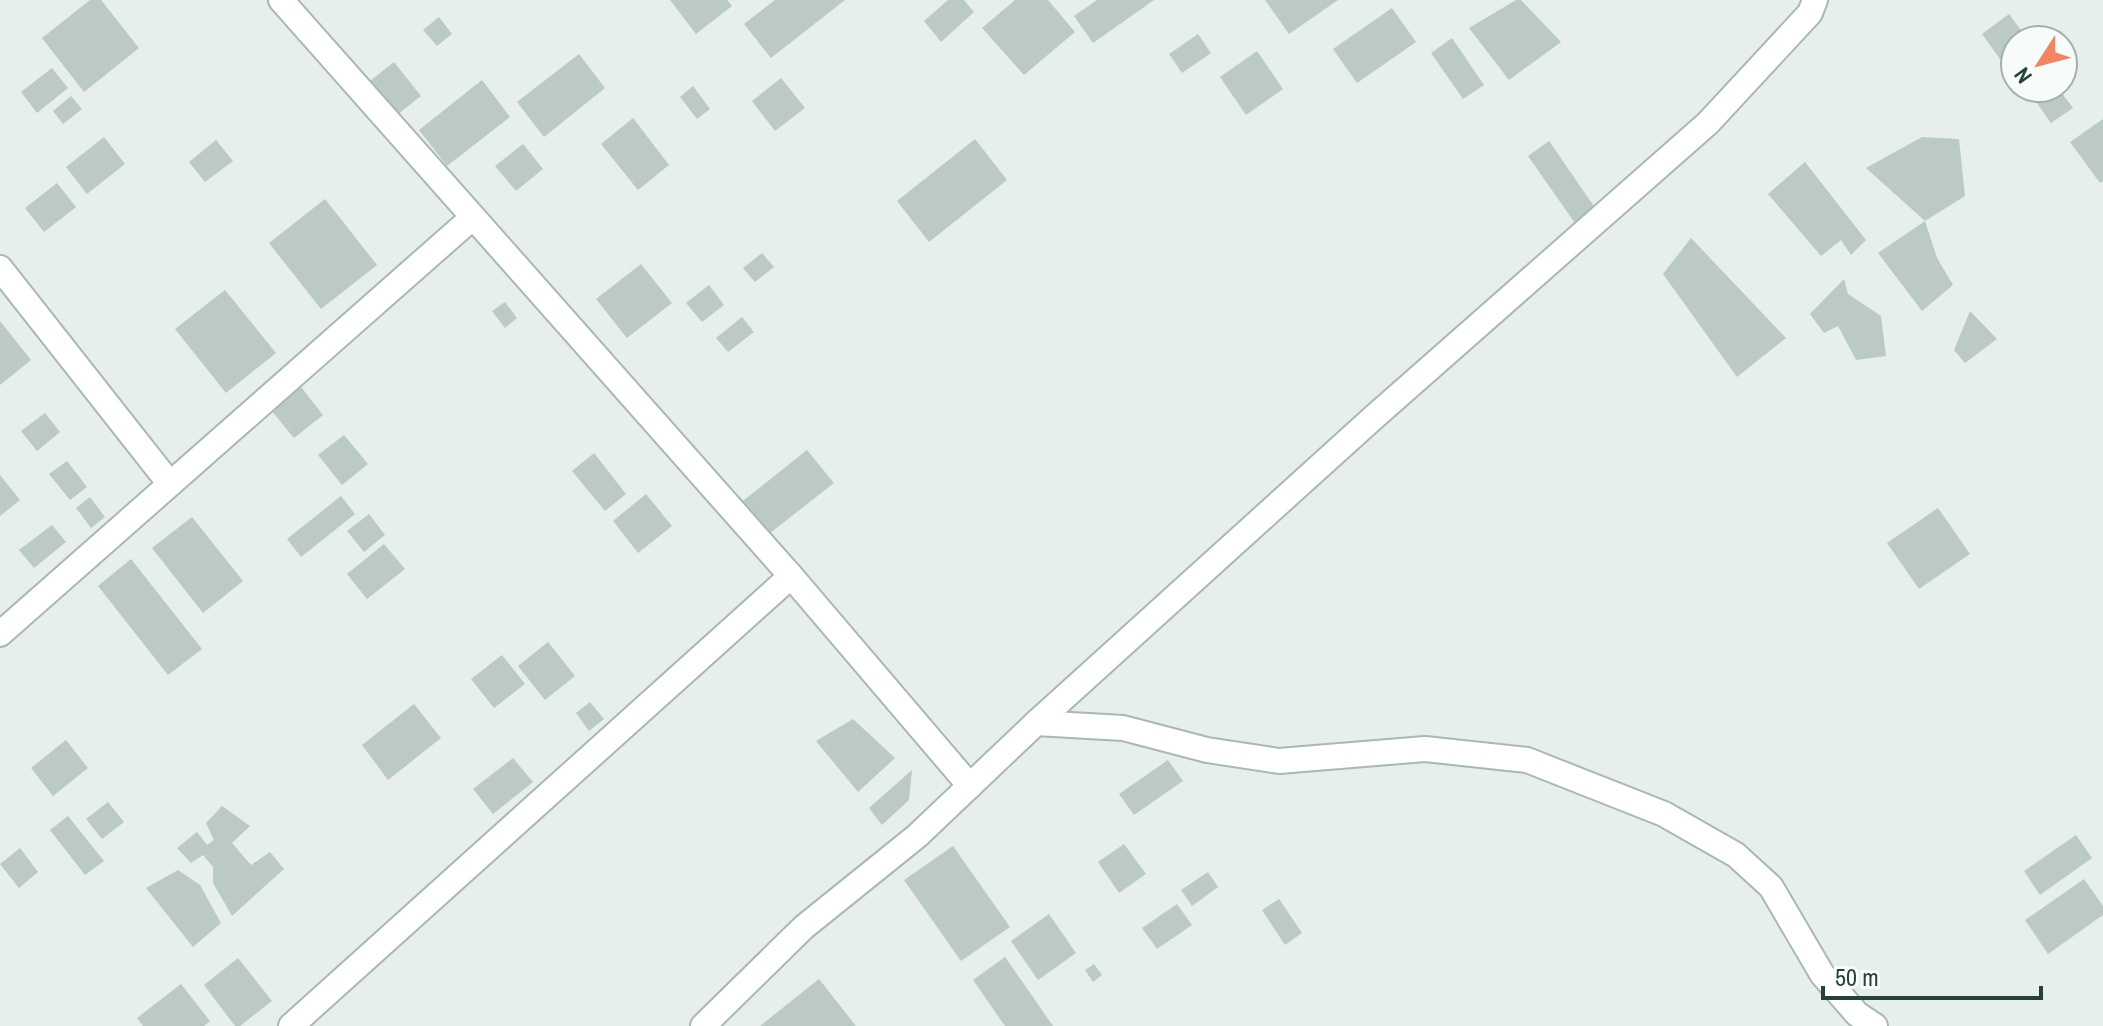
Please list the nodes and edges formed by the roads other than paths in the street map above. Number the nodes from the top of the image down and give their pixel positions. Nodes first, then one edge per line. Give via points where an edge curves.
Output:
1 (281, 0) edge
2 (1815, 0) edge
3 (472, 218) junction
4 (0, 268) edge
5 (170, 484) junction
6 (791, 576) junction
7 (0, 634) edge
8 (1036, 723) junction
9 (970, 786) junction
10 (291, 1026) edge
11 (703, 1026) edge
12 (1875, 1026) edge

1 - 3 street
2 - 8 street via 1810,13 1708,123
3 - 5 street
3 - 6 street
4 - 5 street
5 - 7 street
6 - 9 street
6 - 10 street
8 - 9 street
8 - 12 street via 1123,728 1207,750 1279,761 1425,749 1527,760 1664,814 1736,855 1771,887 1822,974 1857,1014
9 - 11 street via 804,927

